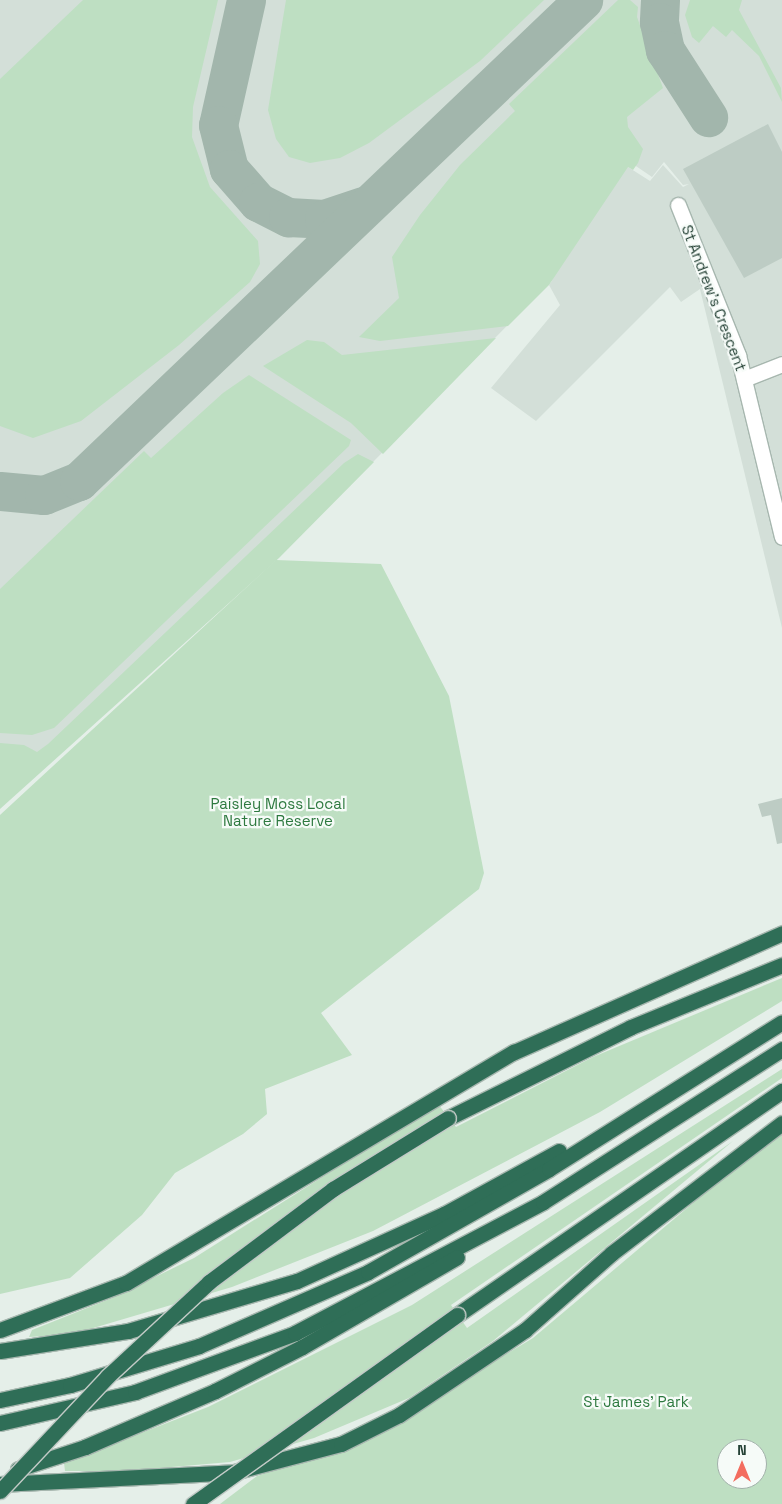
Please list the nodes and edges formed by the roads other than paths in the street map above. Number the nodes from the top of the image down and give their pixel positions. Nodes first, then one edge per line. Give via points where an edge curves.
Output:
1 (678, 205) dead end
2 (782, 364) edge
3 (744, 379) junction
4 (782, 537) edge
5 (782, 933) edge
6 (782, 965) edge
7 (782, 1022) edge
8 (782, 1049) edge
9 (715, 1063) junction
10 (782, 1091) edge
11 (782, 1123) edge
12 (543, 1202) junction
13 (0, 1330) edge
14 (0, 1351) edge
15 (0, 1400) edge
16 (0, 1423) edge
17 (0, 1475) edge
18 (0, 1484) edge
19 (0, 1491) edge
20 (193, 1504) edge

1 - 3 street, St Andrew's Crescent
2 - 3 street
3 - 4 street, St Andrew's Crescent
5 - 13 highway via 514,1052 126,1283
6 - 19 highway, bridge via 605,1039 448,1118 326,1194 209,1282 108,1376
7 - 9 highway
8 - 12 highway
9 - 14 highway via 444,1214 306,1277 128,1331
9 - 15 highway via 458,1222 296,1307 138,1366
10 - 20 highway, bridge via 457,1315
11 - 18 highway via 620,1247 525,1330 399,1415 341,1444 271,1466 234,1472
12 - 16 highway via 278,1340 135,1392
12 - 17 highway via 431,1274 215,1391 85,1447

